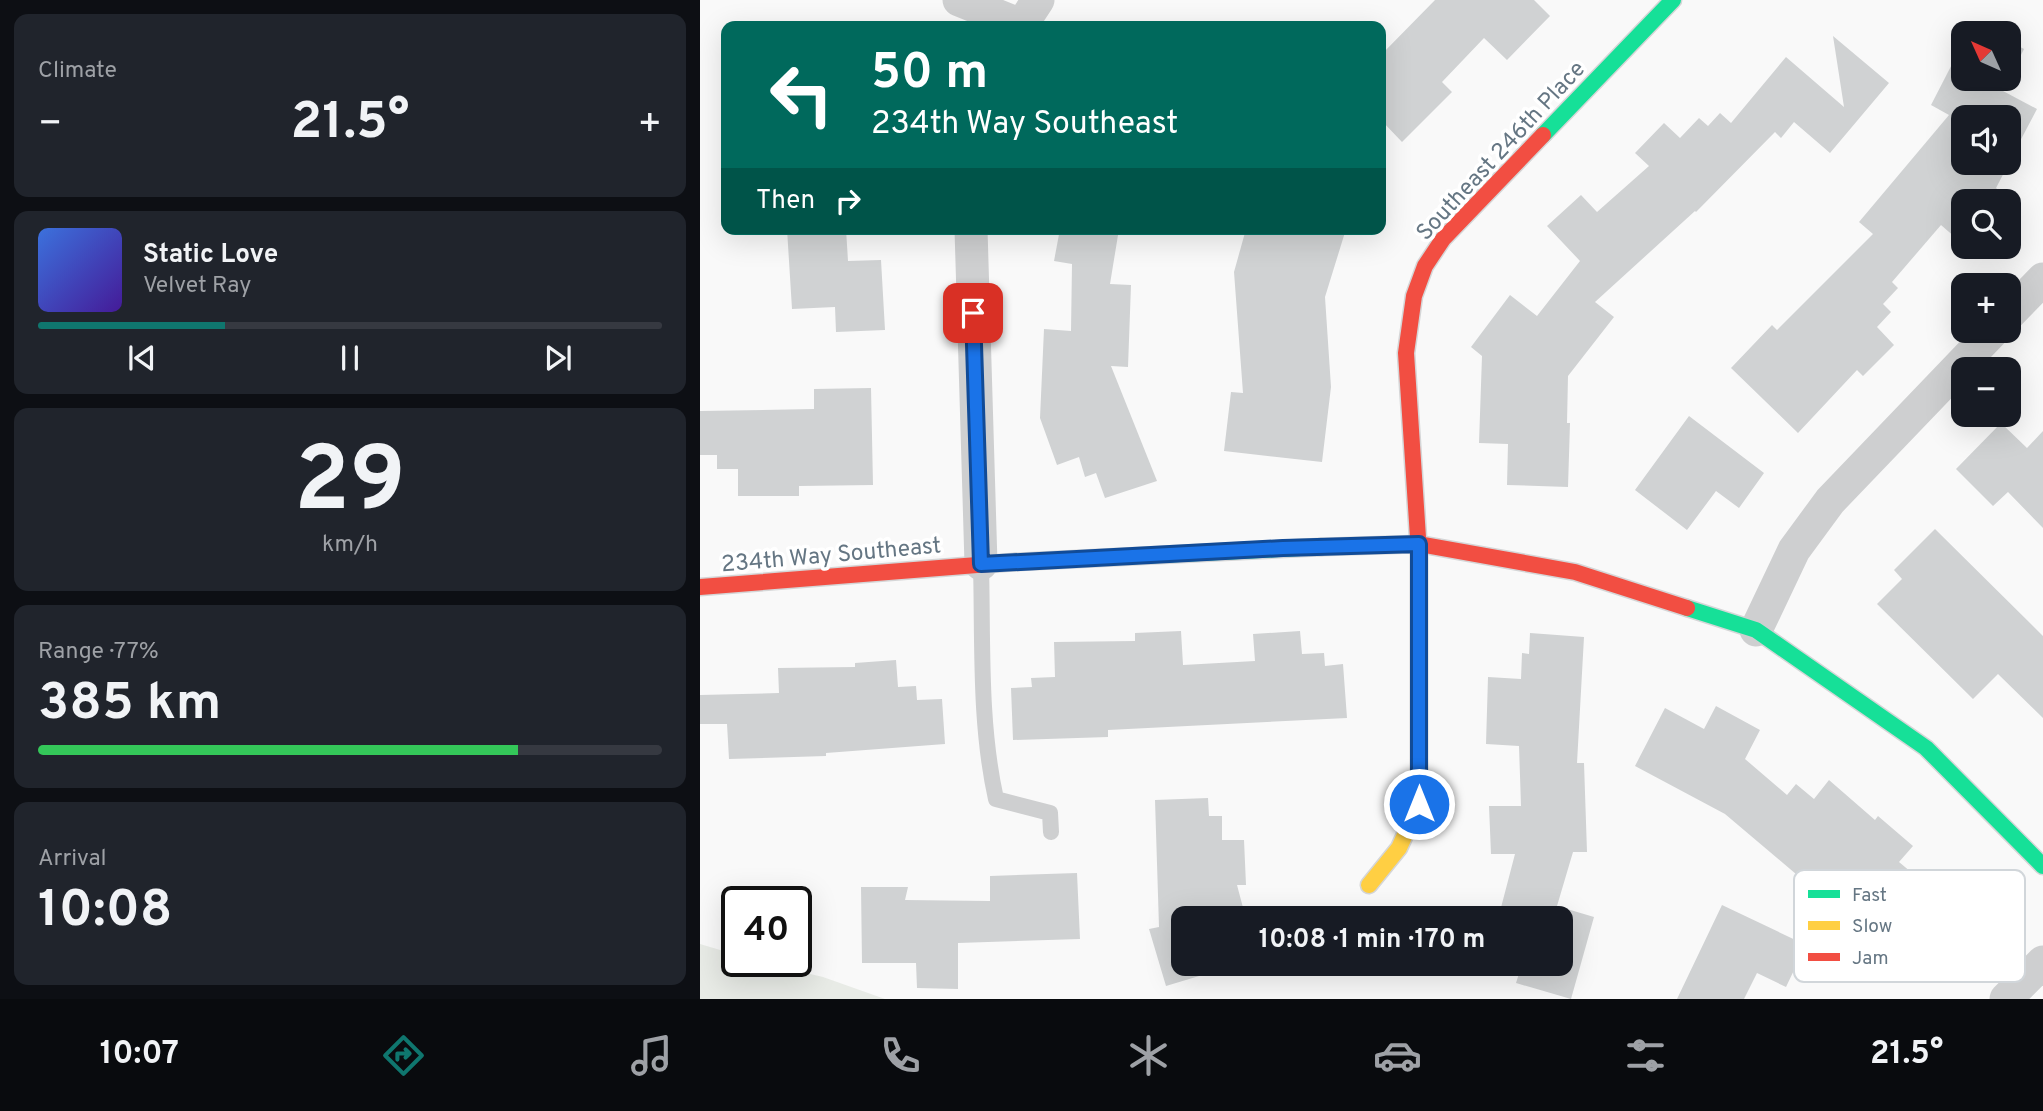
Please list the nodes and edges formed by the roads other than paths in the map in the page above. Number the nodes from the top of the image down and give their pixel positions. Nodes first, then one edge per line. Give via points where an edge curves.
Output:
1 (960, 0) edge
2 (1673, 0) edge
3 (1027, 17) edge
4 (971, 235) edge
5 (2043, 279) edge
6 (2021, 302) edge
7 (1981, 343) edge
8 (1419, 544) junction
9 (981, 564) junction
10 (700, 587) edge
11 (1756, 630) junction
12 (1051, 832) dead end
13 (2043, 866) edge
14 (1369, 885) dead end
15 (2043, 962) edge
16 (2025, 980) edge
17 (2023, 982) edge
18 (2006, 999) edge

1 - 3 street
2 - 8 street, Southeast 246th Place via 1443,239 1425,266 1414,296 1406,353
4 - 9 street
5 - 6 street
7 - 11 street via 1830,500 1794,550
8 - 9 street, 234th Way Southeast
8 - 11 street, 234th Way Southeast via 1575,572
8 - 14 street, Southeast 246th Place via 1419,804 1399,848
9 - 10 street, 234th Way Southeast
9 - 12 lane via 985,723 996,799 1050,813
11 - 13 street, 234th Way Southeast via 1926,748
15 - 16 street
17 - 18 street

